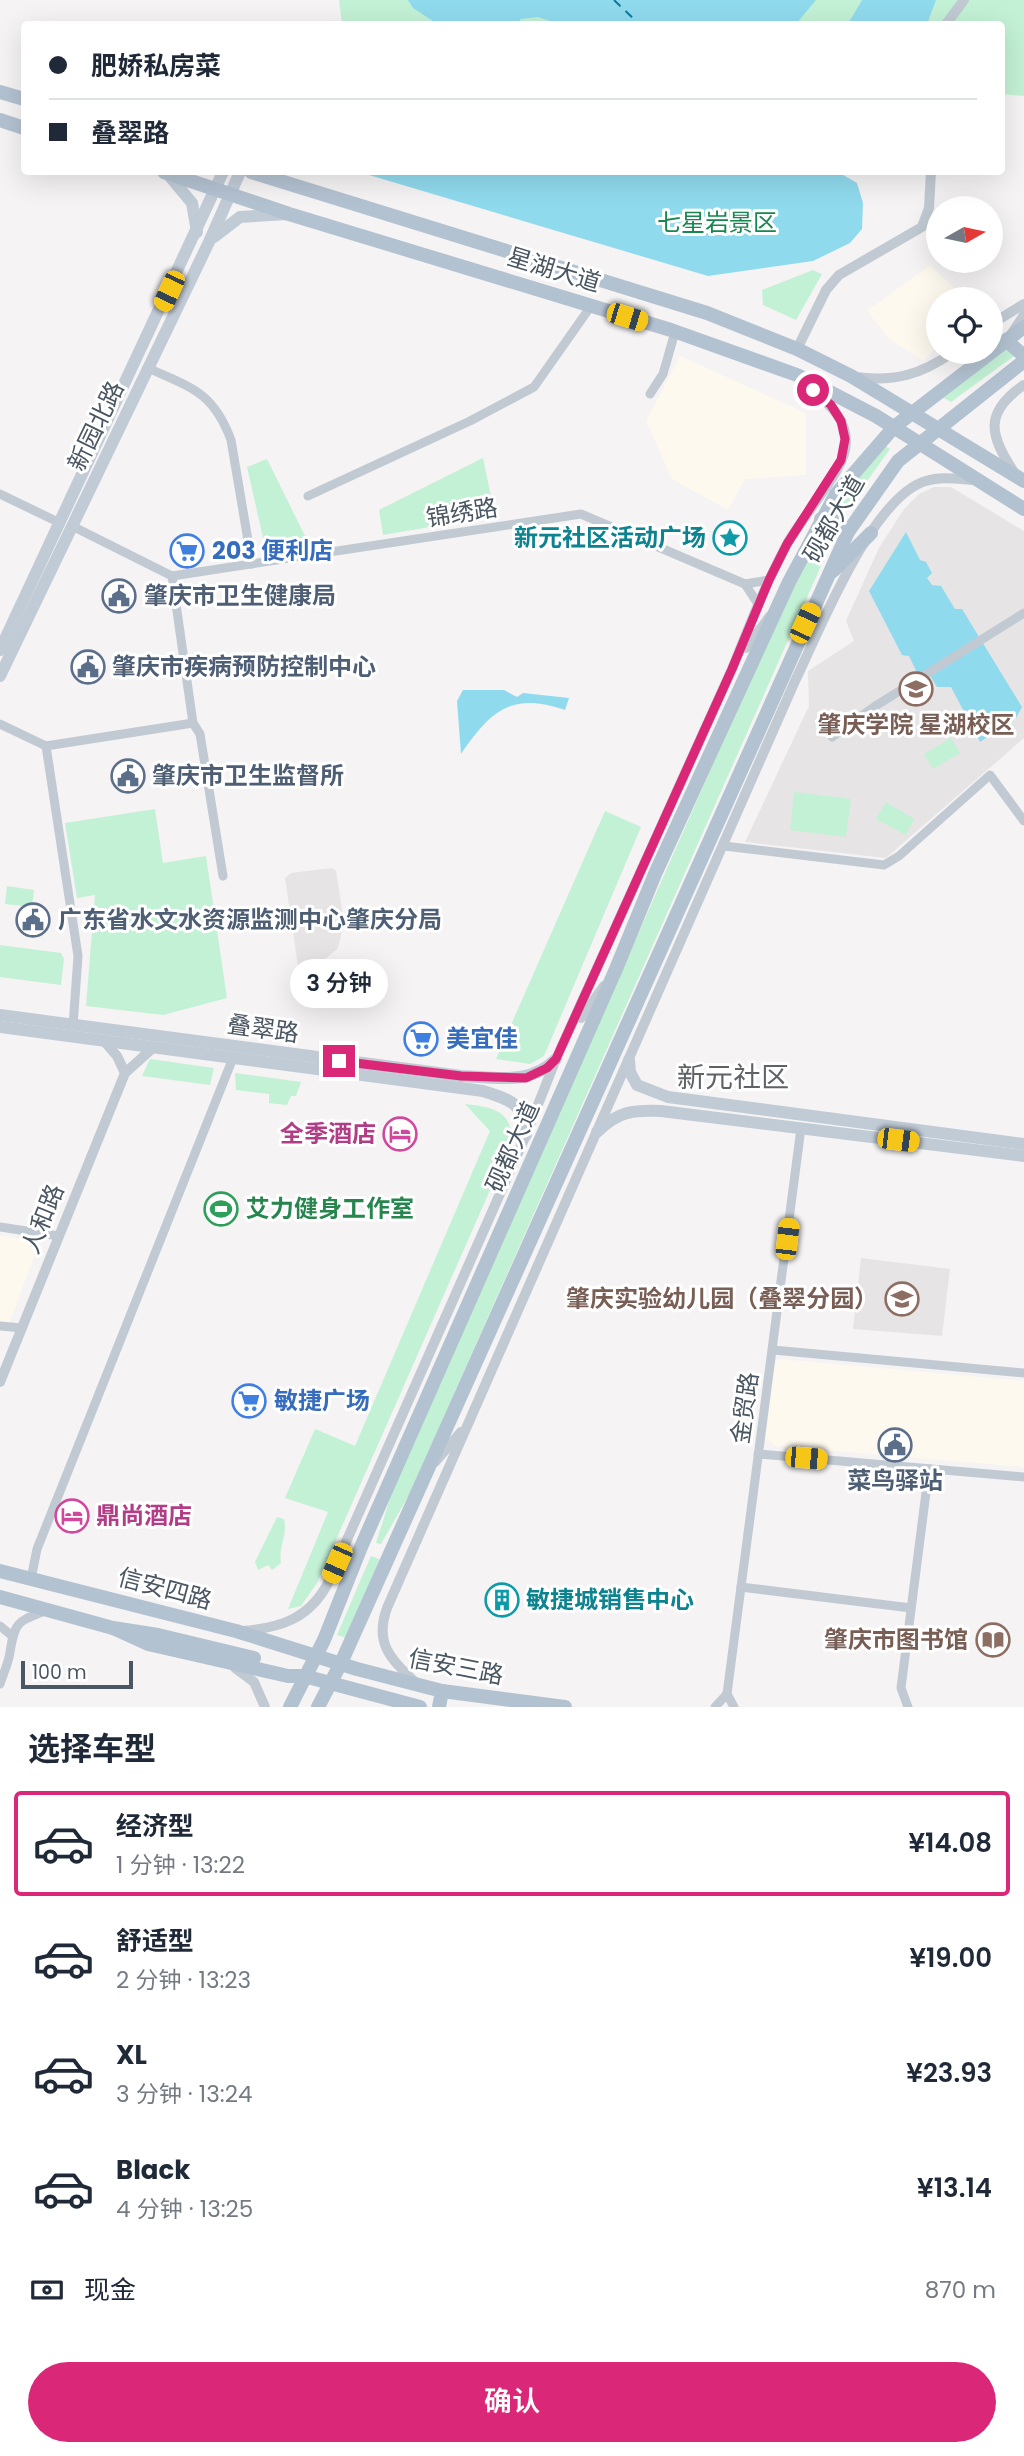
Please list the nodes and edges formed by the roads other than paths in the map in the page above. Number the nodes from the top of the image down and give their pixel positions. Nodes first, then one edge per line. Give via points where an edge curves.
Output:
1 (964, 0) edge
2 (948, 21) edge
3 (0, 92) edge
4 (21, 98) edge
5 (0, 120) edge
6 (21, 127) edge
7 (168, 175) edge
8 (174, 175) edge
9 (222, 175) edge
10 (239, 175) edge
11 (260, 175) edge
12 (931, 175) edge
13 (216, 190) junction
14 (231, 195) junction
15 (289, 214) junction
16 (406, 221) junction
17 (197, 232) junction
18 (209, 242) junction
19 (399, 246) junction
20 (169, 291) junction
21 (183, 295) junction
22 (1024, 304) edge
23 (591, 306) junction
24 (1024, 315) edge
25 (1003, 317) edge
26 (1024, 327) edge
27 (675, 332) junction
28 (1006, 340) junction
29 (802, 352) junction
30 (1024, 359) edge
31 (933, 364) edge
32 (148, 368) junction
33 (797, 375) junction
34 (851, 376) junction
35 (1024, 385) edge
36 (650, 394) dead end
37 (912, 413) junction
38 (894, 427) junction
39 (938, 428) junction
40 (917, 443) junction
41 (1020, 478) edge
42 (974, 480) junction
43 (1024, 492) edge
44 (0, 495) edge
45 (308, 496) dead end
46 (1023, 508) edge
47 (821, 519) junction
48 (66, 525) junction
49 (848, 532) junction
50 (871, 533) junction
51 (252, 564) junction
52 (172, 576) junction
53 (769, 580) junction
54 (824, 580) junction
55 (745, 584) junction
56 (758, 604) junction
57 (778, 605) junction
58 (1024, 613) edge
59 (805, 623) junction
60 (0, 650) edge
61 (732, 669) junction
62 (0, 676) edge
63 (795, 681) junction
64 (193, 723) junction
65 (0, 724) edge
66 (832, 737) dead end
67 (46, 747) junction
68 (674, 795) junction
69 (1024, 821) edge
70 (724, 846) junction
71 (655, 874) junction
72 (223, 876) dead end
73 (656, 956) junction
74 (616, 969) junction
75 (0, 1015) edge
76 (643, 1025) junction
77 (73, 1026) junction
78 (0, 1027) edge
79 (567, 1037) junction
80 (104, 1041) junction
81 (154, 1047) junction
82 (233, 1058) junction
83 (556, 1059) junction
84 (629, 1060) junction
85 (125, 1073) junction
86 (490, 1077) junction
87 (483, 1091) junction
88 (668, 1097) junction
89 (661, 1111) junction
90 (801, 1128) junction
91 (597, 1132) junction
92 (526, 1135) junction
93 (1024, 1144) edge
94 (1024, 1156) edge
95 (582, 1166) junction
96 (540, 1215) junction
97 (0, 1227) edge
98 (59, 1236) junction
99 (0, 1326) edge
100 (22, 1328) junction
101 (773, 1350) junction
102 (1024, 1373) edge
103 (0, 1382) edge
104 (412, 1391) junction
105 (469, 1422) junction
106 (758, 1454) junction
107 (400, 1459) junction
108 (929, 1469) junction
109 (426, 1472) junction
110 (1024, 1477) edge
111 (382, 1499) junction
112 (361, 1547) junction
113 (390, 1554) junction
114 (337, 1563) junction
115 (0, 1571) edge
116 (32, 1579) junction
117 (741, 1587) junction
118 (0, 1597) edge
119 (911, 1608) junction
120 (48, 1610) junction
121 (0, 1626) edge
122 (214, 1626) junction
123 (113, 1628) junction
124 (236, 1631) junction
125 (11, 1635) junction
126 (208, 1646) junction
127 (317, 1656) junction
128 (224, 1661) junction
129 (341, 1664) junction
130 (304, 1676) junction
131 (329, 1683) junction
132 (0, 1684) edge
133 (417, 1684) junction
134 (442, 1691) junction
135 (727, 1694) junction
136 (414, 1706) edge
137 (265, 1707) edge
138 (290, 1707) edge
139 (318, 1707) edge
140 (390, 1707) edge
141 (439, 1707) edge
142 (565, 1707) edge
143 (715, 1707) edge
144 (734, 1707) edge
145 (908, 1707) edge

1 - 2 street
3 - 4 main road
5 - 6 main road
7 - 17 main road via 192,203
8 - 13 main road, 星湖大道
9 - 13 main road, 新园北路
10 - 14 main road, 新园北路
11 - 16 main road, 星湖大道
12 - 29 street via 929,208 922,228 839,275 827,290
13 - 14 main road, 星湖大道
13 - 17 main road, 新园北路
14 - 15 main road, 星湖大道
14 - 18 main road, 新园北路
15 - 18 main road via 240,217
15 - 19 main road, 星湖大道
16 - 19 main road
16 - 29 main road, 星湖大道 via 707,313
17 - 20 main road, 新园北路
18 - 21 main road, 新园北路
19 - 23 main road, 星湖大道
20 - 21 main road via 175,288
20 - 48 main road, 新园北路
21 - 32 main road, 新园北路
22 - 25 street
23 - 27 main road, 星湖大道
23 - 45 street via 534,387
24 - 28 street
26 - 28 main road, 砚都大道
27 - 33 main road, 星湖大道
27 - 36 street via 663,374
28 - 30 main road
28 - 37 main road, 砚都大道
29 - 33 main road via 810,364
29 - 34 main road, 星湖大道
30 - 39 main road, 砚都大道
31 - 34 street via 917,374 876,380
32 - 48 main road, 新园北路
32 - 51 street via 200,391 224,421
33 - 38 main road, 星湖大道
33 - 53 street, 砚都大道 via 837,413 845,449
34 - 37 main road, 星湖大道
35 - 41 street via 1002,403 994,423 997,445
37 - 38 main road, 砚都大道
37 - 39 main road, 星湖大道
38 - 40 main road, 星湖大道
38 - 47 main road, 砚都大道 via 855,470
39 - 40 main road, 砚都大道
39 - 41 main road, 星湖大道
40 - 42 main road, 星湖大道
40 - 49 main road, 砚都大道 via 883,480
42 - 46 main road, 星湖大道
42 - 50 street, 砚都大道 via 933,479 914,485 889,507
43 - 46 main road
44 - 48 street
47 - 49 main road via 838,522
47 - 57 main road, 砚都大道
48 - 52 street
48 - 60 main road, 新园北路
48 - 62 main road, 新园北路
49 - 54 main road, 砚都大道
50 - 54 main road
50 - 63 street, 砚都大道
51 - 52 street, 锦绣路
51 - 55 street, 锦绣路 via 582,514
52 - 64 street
53 - 55 street
53 - 56 street, 砚都大道
54 - 59 main road, 砚都大道
55 - 56 street
56 - 61 street, 砚都大道
57 - 61 street
57 - 71 main road, 砚都大道
58 - 66 street
59 - 63 street
59 - 73 main road, 砚都大道
61 - 68 street, 砚都大道
63 - 70 street, 砚都大道
64 - 67 street
64 - 72 street via 200,734
65 - 67 street
67 - 77 street via 78,956
68 - 71 street
68 - 79 street, 砚都大道
69 - 70 street via 990,775 884,865
70 - 76 street, 砚都大道
71 - 74 main road, 砚都大道
73 - 76 street
73 - 96 main road, 砚都大道
74 - 79 street
74 - 107 main road, 砚都大道
75 - 77 main road, 叠翠路
76 - 84 street, 砚都大道
77 - 86 main road, 叠翠路
78 - 80 main road, 叠翠路
79 - 83 street, 砚都大道
80 - 81 main road, 叠翠路
80 - 85 street
81 - 82 main road, 叠翠路
81 - 85 street
82 - 87 main road, 叠翠路
82 - 116 street via 37,1549
83 - 86 main road, 叠翠路 via 526,1078
83 - 92 street, 砚都大道
84 - 88 main road via 636,1085
84 - 91 street, 砚都大道
85 - 98 street, 人和路
86 - 87 main road via 494,1087
87 - 92 main road, 叠翠路 via 516,1104 523,1114
88 - 89 main road via 659,1101
88 - 93 main road
89 - 90 main road
89 - 91 main road via 626,1111
90 - 94 main road
90 - 101 street, 金贸路
91 - 95 street, 砚都大道
92 - 104 street, 砚都大道
95 - 96 street
95 - 105 street, 砚都大道
96 - 109 main road, 砚都大道
97 - 98 street
98 - 100 street, 人和路
99 - 100 street
100 - 103 street, 人和路
101 - 102 street
101 - 106 street, 金贸路
104 - 107 street
104 - 114 street, 砚都大道
105 - 109 street
105 - 133 street, 砚都大道 via 383,1619 384,1645 392,1660
106 - 108 street
106 - 117 street, 金贸路
107 - 111 main road, 砚都大道
108 - 110 street
108 - 119 street
109 - 113 main road, 砚都大道
111 - 112 main road, 砚都大道
111 - 114 street
112 - 113 main road via 372,1556
112 - 127 main road, 砚都大道
113 - 129 main road, 砚都大道
114 - 124 street, 砚都大道 via 310,1611 278,1626
115 - 116 main road, 信安四路
116 - 122 main road, 信安四路
117 - 119 street
117 - 135 street, 金贸路
118 - 120 main road, 信安四路
119 - 145 street via 901,1688
120 - 123 main road, 信安四路
120 - 125 street via 16,1625
121 - 125 street
122 - 124 main road, 信安四路
122 - 126 main road
123 - 126 main road, 信安四路
123 - 128 main road via 148,1644
124 - 127 main road, 信安四路
125 - 132 street
126 - 130 main road, 信安四路 via 292,1668
127 - 129 main road, 信安四路
127 - 130 main road, 砚都大道
128 - 130 main road
128 - 137 street via 254,1682
129 - 131 main road, 砚都大道
129 - 133 main road, 信安三路
130 - 131 main road, 信安三路
130 - 138 main road, 砚都大道
131 - 136 main road, 信安三路
131 - 139 main road, 砚都大道
133 - 134 main road, 信安三路
134 - 141 main road
134 - 142 main road, 信安三路
135 - 143 street
135 - 144 street
136 - 140 street

